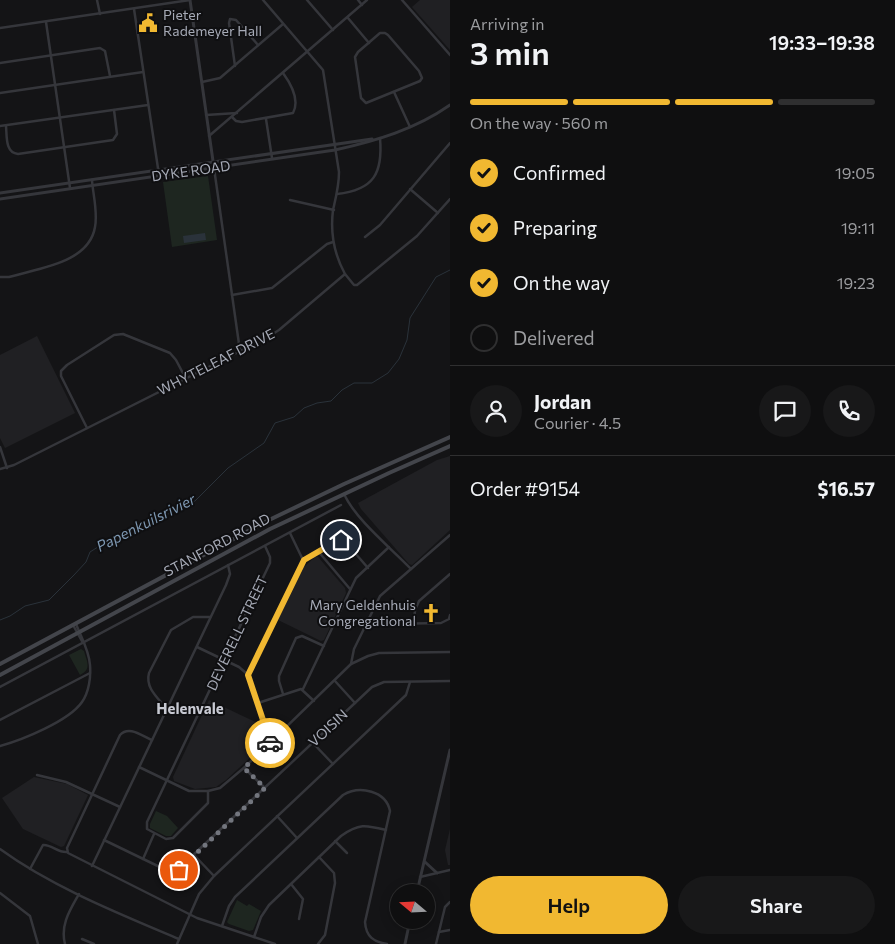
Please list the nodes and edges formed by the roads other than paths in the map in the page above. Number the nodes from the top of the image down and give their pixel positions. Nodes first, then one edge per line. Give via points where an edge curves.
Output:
1 (98, 0) edge
2 (190, 0) edge
3 (263, 0) edge
4 (307, 0) edge
5 (359, 0) edge
6 (367, 0) edge
7 (402, 0) edge
8 (362, 5) junction
9 (134, 9) junction
10 (100, 14) junction
11 (348, 18) junction
12 (46, 22) junction
13 (283, 24) junction
14 (0, 28) edge
15 (333, 30) junction
16 (368, 43) junction
17 (259, 45) junction
18 (308, 52) junction
19 (50, 55) junction
20 (450, 55) edge
21 (0, 63) edge
22 (235, 66) junction
23 (143, 72) junction
24 (283, 73) junction
25 (110, 77) junction
26 (202, 82) junction
27 (55, 85) junction
28 (394, 92) junction
29 (0, 93) edge
30 (450, 104) edge
31 (148, 105) junction
32 (114, 110) junction
33 (238, 113) junction
34 (206, 115) junction
35 (232, 117) junction
36 (59, 118) junction
37 (266, 119) junction
38 (0, 126) edge
39 (6, 126) junction
40 (410, 128) junction
41 (209, 136) junction
42 (380, 138) junction
43 (450, 143) edge
44 (334, 144) junction
45 (64, 148) junction
46 (335, 150) junction
47 (272, 153) junction
48 (272, 158) junction
49 (214, 163) junction
50 (214, 168) junction
51 (158, 170) junction
52 (159, 175) junction
53 (92, 180) junction
54 (69, 183) junction
55 (92, 185) junction
56 (70, 188) junction
57 (410, 189) junction
58 (0, 193) edge
59 (337, 194) junction
60 (0, 199) edge
61 (450, 199) edge
62 (290, 200) dead end
63 (334, 210) junction
64 (438, 213) junction
65 (366, 237) dead end
66 (333, 242) junction
67 (345, 274) junction
68 (0, 277) edge
69 (232, 295) junction
70 (240, 351) junction
71 (186, 379) junction
72 (87, 428) junction
73 (450, 437) edge
74 (450, 446) edge
75 (0, 447) edge
76 (7, 468) junction
77 (0, 470) edge
78 (344, 494) junction
79 (341, 505) dead end
80 (290, 532) junction
81 (450, 535) edge
82 (265, 546) junction
83 (389, 547) junction
84 (318, 551) junction
85 (304, 560) junction
86 (228, 565) junction
87 (368, 568) junction
88 (411, 569) junction
89 (450, 575) edge
90 (350, 590) junction
91 (450, 615) edge
92 (211, 617) junction
93 (369, 618) junction
94 (450, 620) edge
95 (414, 623) junction
96 (74, 624) junction
97 (78, 632) junction
98 (83, 642) junction
99 (324, 646) junction
100 (196, 647) junction
101 (450, 652) edge
102 (224, 661) junction
103 (0, 664) edge
104 (351, 664) junction
105 (90, 673) junction
106 (0, 675) edge
107 (248, 675) junction
108 (335, 682) junction
109 (410, 682) junction
110 (450, 682) edge
111 (0, 687) edge
112 (303, 689) junction
113 (283, 694) junction
114 (314, 701) junction
115 (258, 703) junction
116 (355, 703) junction
117 (167, 709) junction
118 (0, 720) edge
119 (152, 740) junction
120 (274, 740) junction
121 (312, 742) junction
122 (0, 746) edge
123 (450, 751) edge
124 (333, 764) junction
125 (139, 767) junction
126 (244, 768) junction
127 (37, 775) dead end
128 (167, 781) junction
129 (265, 788) junction
130 (208, 792) junction
131 (92, 794) junction
132 (120, 807) junction
133 (277, 816) junction
134 (386, 830) junction
135 (154, 834) junction
136 (297, 838) junction
137 (104, 840) junction
138 (335, 841) junction
139 (0, 849) edge
140 (67, 850) junction
141 (347, 853) dead end
142 (194, 855) junction
143 (319, 856) junction
144 (143, 859) junction
145 (424, 862) junction
146 (92, 866) junction
147 (30, 869) junction
148 (450, 870) edge
149 (437, 873) junction
150 (214, 876) junction
151 (420, 877) junction
152 (291, 884) junction
153 (419, 884) edge
154 (0, 893) edge
155 (79, 894) junction
156 (450, 902) edge
157 (190, 913) junction
158 (299, 919) dead end
159 (222, 926) junction
160 (408, 929) edge
161 (450, 930) edge
162 (439, 932) junction
163 (254, 937) junction
164 (179, 938) junction
165 (82, 939) dead end
166 (38, 944) edge
167 (65, 944) edge
168 (94, 944) edge
169 (177, 944) edge
170 (275, 944) edge
171 (318, 944) edge
172 (387, 944) edge
173 (405, 944) edge
174 (436, 944) edge

1 - 10 street
2 - 9 street
2 - 26 street
3 - 13 street
4 - 15 street
5 - 8 street
6 - 8 street
7 - 20 street
8 - 11 street
9 - 10 street
9 - 23 street
10 - 12 street
11 - 15 street
11 - 16 street
12 - 14 street
12 - 19 street
13 - 17 street
13 - 18 street
15 - 18 street
16 - 28 street via 355,57 361,99 369,103
16 - 28 street via 380,33 386,33 421,73 420,81
17 - 22 street
17 - 22 street via 236,20 230,19
18 - 24 street
18 - 44 street via 324,71
19 - 21 street
19 - 25 street via 102,48 106,51
19 - 27 street
22 - 26 street via 218,79
23 - 25 street
23 - 31 street
24 - 33 street
24 - 37 street via 292,85 295,110 292,114
25 - 27 street
26 - 34 street
27 - 29 street
27 - 36 street
28 - 40 street
30 - 40 street, DYKE ROAD
31 - 32 street
31 - 51 street
32 - 36 street
32 - 45 street via 117,134 113,140
33 - 34 street
33 - 35 street
34 - 41 street
35 - 37 street via 240,122
35 - 41 street
36 - 39 street
36 - 45 street
37 - 47 street
38 - 39 street
39 - 45 street via 9,149 14,154
40 - 42 street, DYKE ROAD
41 - 49 street
42 - 44 street, DYKE ROAD
42 - 46 street, DYKE ROAD
42 - 59 street via 382,156 374,176 359,190
43 - 57 street
44 - 46 street
44 - 47 street, DYKE ROAD
45 - 54 street
46 - 48 street, DYKE ROAD
46 - 59 street via 339,172
47 - 48 street
47 - 49 street, DYKE ROAD
48 - 50 street, DYKE ROAD
49 - 50 street
49 - 51 street, DYKE ROAD
50 - 52 street, DYKE ROAD
50 - 69 street
51 - 52 street
51 - 53 street, DYKE ROAD
52 - 55 street, DYKE ROAD
53 - 54 street, DYKE ROAD
53 - 55 street
54 - 56 street
54 - 58 street, DYKE ROAD
55 - 56 street, DYKE ROAD
55 - 68 street via 95,225 93,236 83,250 67,260
56 - 60 street, DYKE ROAD
57 - 64 street
57 - 65 street
59 - 63 street
61 - 64 street
62 - 63 street
63 - 66 street
64 - 67 street via 417,236 358,285 354,285
66 - 67 street
66 - 69 street via 272,288
67 - 70 street, WHYTELEAF DRIVE via 279,330
69 - 70 street
70 - 71 street, WHYTELEAF DRIVE
71 - 72 street, WHYTELEAF DRIVE
71 - 72 street via 170,353 123,334 114,335 61,371
72 - 76 street, WHYTELEAF DRIVE
73 - 96 main road, STANFORD ROAD via 267,521
74 - 78 main road, STANFORD ROAD
75 - 76 street
76 - 77 street, WHYTELEAF DRIVE
78 - 83 street via 349,504
78 - 97 main road, STANFORD ROAD via 270,529
79 - 80 street, STANFORD ROAD
80 - 82 street, STANFORD ROAD
80 - 85 street
81 - 88 street
82 - 86 street, STANFORD ROAD
82 - 102 street, DEVERELL STREET via 270,563
83 - 87 street
83 - 88 street
84 - 85 street
84 - 87 street via 338,540 343,541
84 - 90 street
85 - 107 street
86 - 92 street via 230,576
86 - 98 street, STANFORD ROAD
87 - 90 street via 356,578
88 - 93 street via 380,596
89 - 95 street via 419,601
90 - 99 street
91 - 94 street
92 - 100 street
92 - 117 street via 193,617 172,628 153,666 148,684
93 - 95 street via 385,623
93 - 104 street via 353,652
94 - 95 street
96 - 97 street
96 - 103 main road, STANFORD ROAD
97 - 98 street
97 - 106 main road, STANFORD ROAD
98 - 105 street
98 - 111 street, STANFORD ROAD
99 - 112 street
99 - 113 street via 302,636 296,638 279,676
100 - 102 street
100 - 117 street
101 - 104 street via 379,653
102 - 107 street
102 - 128 street, DEVERELL STREET
104 - 108 street
105 - 118 street
105 - 122 street via 87,693 76,709 34,733
107 - 115 street
108 - 114 street
108 - 116 street
109 - 110 street, VOISIN
109 - 116 street, VOISIN via 379,683
109 - 124 street via 406,695
112 - 113 street
112 - 114 street
113 - 115 street
114 - 120 street
115 - 120 street via 268,733
116 - 121 street, VOISIN
117 - 119 street
119 - 125 street
119 - 131 street via 131,730 123,732
120 - 126 street
121 - 124 street
121 - 129 street, VOISIN
123 - 145 street
124 - 133 street
125 - 128 street
125 - 132 street
126 - 129 street
126 - 130 street via 220,788
127 - 131 street via 66,782
128 - 130 street via 189,791
128 - 135 street, DEVERELL STREET via 146,824
129 - 142 street, VOISIN
130 - 135 street via 208,803 173,838
131 - 132 street
131 - 140 street
132 - 137 street
133 - 136 street
133 - 150 street
134 - 136 street via 390,811 385,799 357,789 343,795
134 - 138 street via 356,826
134 - 172 street via 365,922 366,931 372,939
135 - 144 street
136 - 159 street via 235,897
137 - 144 street, VOISIN
137 - 146 street
138 - 141 street
138 - 143 street
139 - 147 street
140 - 146 street via 72,857
140 - 147 street via 62,852 43,845
142 - 144 street, VOISIN via 173,873
142 - 150 street
143 - 152 street
143 - 171 street via 334,873 335,884 325,935
145 - 149 street
145 - 151 street
146 - 157 street
147 - 155 street
148 - 149 street
149 - 151 street
150 - 157 street via 198,894
151 - 153 street
152 - 158 street via 303,899
152 - 163 street via 265,910
154 - 166 street via 30,916
155 - 164 street
155 - 167 street via 64,924
156 - 162 street via 445,907
157 - 159 street
157 - 164 street
159 - 163 street
160 - 173 street
161 - 162 street
162 - 174 street
163 - 170 street
164 - 169 street
165 - 168 street

